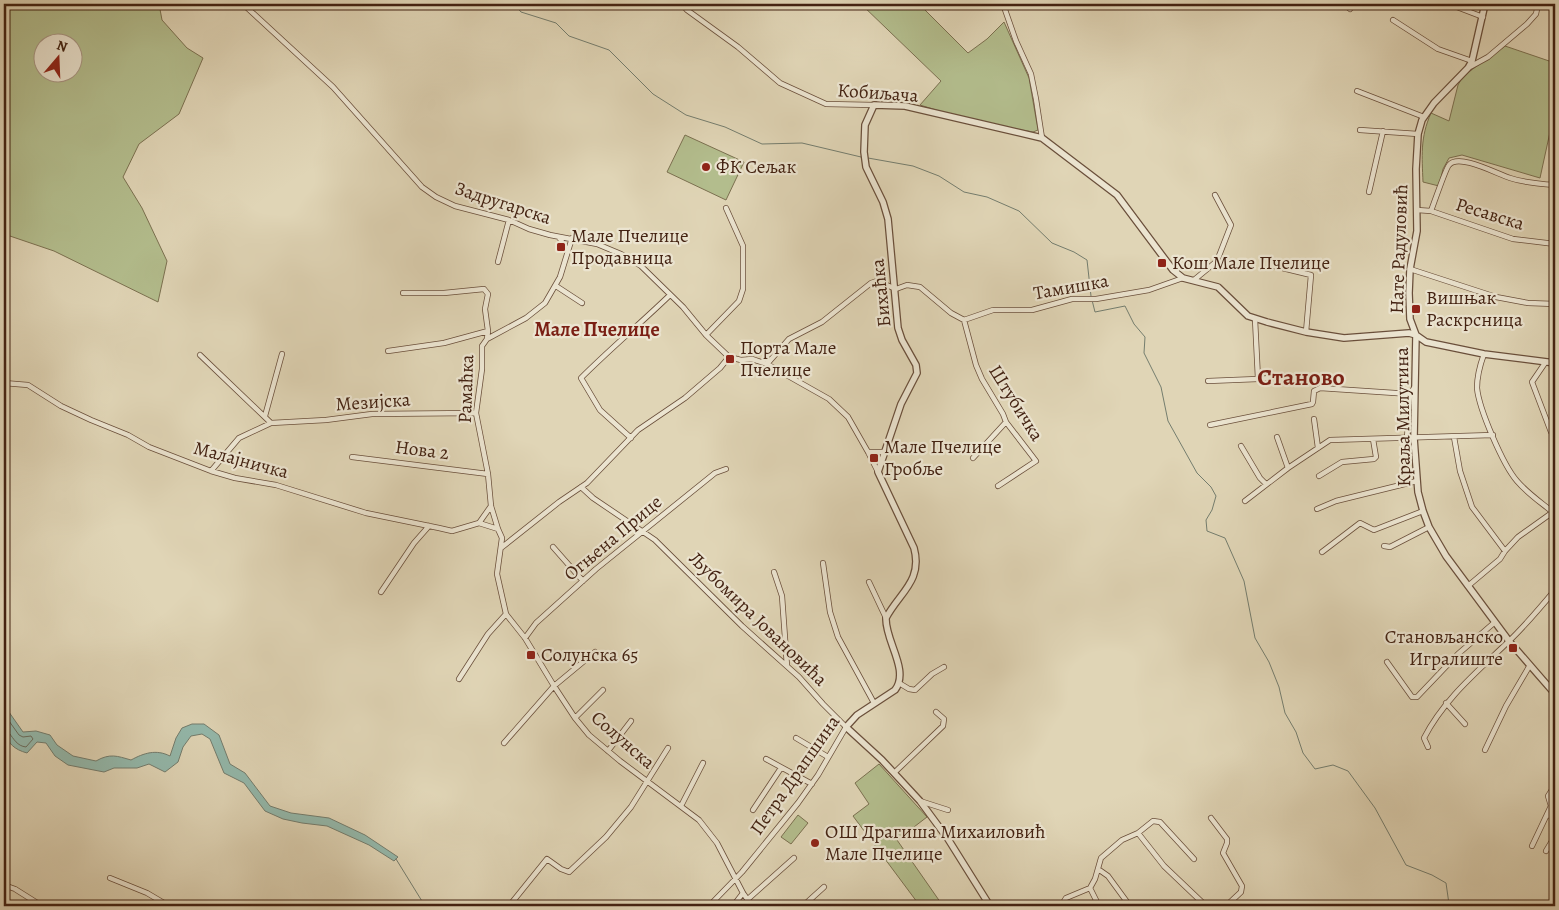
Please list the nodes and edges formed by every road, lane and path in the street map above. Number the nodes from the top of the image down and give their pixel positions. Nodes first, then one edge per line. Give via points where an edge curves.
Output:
1 (243, 4) edge
2 (682, 4) edge
3 (1003, 4) edge
4 (1344, 4) edge
5 (1449, 4) edge
6 (1485, 4) edge
7 (1538, 4) edge
8 (1350, 9) dead end
9 (1483, 17) junction
10 (1393, 20) dead end
11 (1472, 61) junction
12 (1468, 68) junction
13 (1357, 91) dead end
14 (874, 105) junction
15 (1424, 117) junction
16 (1360, 130) dead end
17 (1384, 131) junction
18 (1418, 134) junction
19 (1042, 138) junction
20 (1555, 185) edge
21 (1368, 192) dead end
22 (1215, 195) dead end
23 (726, 208) dead end
24 (1417, 210) junction
25 (1431, 211) junction
26 (509, 220) junction
27 (559, 236) junction
28 (572, 238) junction
29 (1555, 244) edge
30 (568, 252) junction
31 (498, 262) dead end
32 (1274, 266) dead end
33 (1410, 269) junction
34 (1183, 278) junction
35 (1194, 280) junction
36 (556, 286) junction
37 (896, 289) junction
38 (403, 293) dead end
39 (670, 295) junction
40 (582, 303) dead end
41 (1555, 304) edge
42 (1255, 319) junction
43 (964, 320) junction
44 (488, 332) junction
45 (1306, 332) junction
46 (706, 335) junction
47 (1416, 335) junction
48 (487, 339) junction
49 (388, 351) dead end
50 (282, 354) dead end
51 (1484, 354) junction
52 (200, 355) dead end
53 (729, 357) junction
54 (1545, 363) junction
55 (1555, 363) edge
56 (767, 364) junction
57 (1270, 378) dead end
58 (1258, 379) junction
59 (1208, 381) dead end
60 (4, 383) edge
61 (1414, 388) junction
62 (1410, 394) junction
63 (476, 413) junction
64 (265, 416) junction
65 (1314, 419) dead end
66 (1006, 422) junction
67 (271, 423) junction
68 (1210, 425) dead end
69 (1551, 432) dead end
70 (1492, 435) junction
71 (1277, 437) dead end
72 (1454, 437) junction
73 (631, 438) junction
74 (1407, 438) junction
75 (1414, 438) junction
76 (1373, 440) junction
77 (1241, 446) dead end
78 (1318, 448) junction
79 (868, 452) junction
80 (884, 452) junction
81 (352, 457) dead end
82 (973, 458) dead end
83 (1288, 468) junction
84 (726, 469) dead end
85 (211, 472) junction
86 (878, 472) junction
87 (488, 474) junction
88 (1319, 476) dead end
89 (1417, 480) junction
90 (1266, 484) junction
91 (998, 486) dead end
92 (581, 487) junction
93 (1245, 501) dead end
94 (491, 506) junction
95 (1317, 509) dead end
96 (1423, 512) junction
97 (1554, 513) edge
98 (479, 523) junction
99 (429, 526) junction
100 (1430, 527) junction
101 (498, 529) junction
102 (644, 532) junction
103 (553, 546) dead end
104 (1384, 546) dead end
105 (501, 548) junction
106 (1505, 551) junction
107 (1322, 552) dead end
108 (823, 563) dead end
109 (774, 572) dead end
110 (583, 581) junction
111 (869, 582) dead end
112 (1468, 586) junction
113 (1555, 590) edge
114 (381, 592) dead end
115 (506, 614) junction
116 (886, 618) junction
117 (1494, 622) junction
118 (525, 638) junction
119 (1509, 641) junction
120 (595, 652) dead end
121 (1387, 662) dead end
122 (1530, 665) junction
123 (787, 666) junction
124 (944, 667) dead end
125 (459, 679) dead end
126 (899, 683) junction
127 (554, 686) junction
128 (603, 690) dead end
129 (1555, 694) edge
130 (874, 703) junction
131 (1446, 703) junction
132 (936, 712) dead end
133 (575, 718) junction
134 (631, 721) dead end
135 (1465, 724) dead end
136 (846, 727) junction
137 (796, 738) dead end
138 (504, 743) dead end
139 (1428, 747) dead end
140 (668, 748) dead end
141 (1485, 750) dead end
142 (608, 751) junction
143 (828, 757) junction
144 (766, 759) dead end
145 (703, 763) dead end
146 (781, 768) junction
147 (894, 773) junction
148 (648, 782) junction
149 (812, 784) junction
150 (1555, 785) edge
151 (920, 801) junction
152 (681, 806) junction
153 (936, 806) junction
154 (753, 810) dead end
155 (948, 810) dead end
156 (1548, 815) junction
157 (932, 817) junction
158 (1211, 818) dead end
159 (1555, 818) edge
160 (1138, 833) junction
161 (1555, 836) edge
162 (1532, 846) dead end
163 (1546, 851) dead end
164 (794, 858) dead end
165 (1194, 859) dead end
166 (1098, 869) junction
167 (110, 878) dead end
168 (734, 878) junction
169 (4, 885) edge
170 (824, 887) dead end
171 (1090, 888) junction
172 (743, 893) junction
173 (748, 899) junction
174 (42, 906) edge
175 (169, 906) edge
176 (509, 906) edge
177 (709, 906) edge
178 (733, 906) edge
179 (752, 906) edge
180 (803, 906) edge
181 (990, 906) edge
182 (1062, 906) edge
183 (1099, 906) edge
184 (1130, 906) edge
185 (1206, 906) edge
186 (1226, 906) edge

1 - 26 street, Задругарска via 333,87 422,187 455,206
2 - 14 street, Кобиљача via 780,83 826,104
3 - 19 street via 1031,74
4 - 8 street
5 - 9 street
6 - 9 street, Нате Радуловић
7 - 12 street via 1536,14 1527,24 1488,57
9 - 11 street, Нате Радуловић
10 - 11 street via 1438,49
11 - 12 street, Нате Радуловић
12 - 15 street, Нате Радуловић
13 - 15 street
14 - 19 street, Кобиљача via 905,106
14 - 37 street, Бихаћка via 865,125 864,157 888,219
15 - 18 street, Нате Радуловић
16 - 17 street
17 - 18 street
17 - 21 street
18 - 24 street, Нате Радуловић
19 - 34 street via 1117,195 1168,265
20 - 25 street via 1530,183 1473,164 1453,161 1447,166
22 - 35 street via 1231,226 1217,261
23 - 46 street via 743,246 743,289 739,301
24 - 25 street, Ресавска
24 - 33 street, Нате Радуловић
25 - 29 street, Ресавска via 1513,238
26 - 27 street, Задругарска
26 - 31 street
27 - 28 street, Задругарска
27 - 30 street
28 - 30 street, Рамаћка
28 - 39 street, Задругарска via 621,254 641,266
30 - 36 street, Рамаћка
32 - 45 street via 1311,275
33 - 41 street via 1496,297
33 - 47 street, Нате Радуловић via 1409,311
34 - 35 street
34 - 43 street, Тамишка via 1149,290 1096,299 1072,298 1032,310 993,310
35 - 42 street via 1218,287
36 - 40 street
36 - 48 street, Рамаћка via 545,302 526,318
37 - 43 street via 907,285 920,287
37 - 56 street via 877,281 871,283 822,322 789,339
37 - 80 street, Бихаћка via 898,328 918,373 901,404
38 - 44 street, Рамаћка via 444,294 484,290 488,294
39 - 46 street, Задругарска
39 - 73 street via 581,378 600,410
42 - 45 street
42 - 58 street
43 - 66 street, Штубичка via 976,365
44 - 48 street
44 - 49 street via 444,343
45 - 47 street via 1344,338
46 - 53 street, Задругарска
47 - 51 street via 1426,342
47 - 61 street, Краља Милутина
48 - 63 street, Рамаћка via 482,346
50 - 64 street
51 - 54 street
51 - 70 street via 1478,374 1478,396
52 - 64 street
53 - 56 street
53 - 73 street via 685,398
54 - 55 street
54 - 69 street via 1532,382
56 - 79 street via 829,399 848,417
57 - 58 street
58 - 59 street
60 - 85 street, Малајничка via 28,385 61,406
61 - 62 street
61 - 75 street, Краља Милутина
62 - 68 street via 1320,388 1314,392 1312,404
62 - 74 street
63 - 67 street, Мезијска via 372,414
63 - 87 street, Рамаћка
64 - 67 street
65 - 78 street
66 - 82 street
66 - 91 street, Штубичка via 1036,461
67 - 85 street, Мезијска via 239,438
70 - 72 street
70 - 97 street via 1515,480
71 - 83 street
72 - 75 street
72 - 106 street via 1472,507
73 - 92 street
74 - 75 street
74 - 76 street
75 - 89 street, Краља Милутина
76 - 78 street via 1330,440
76 - 88 street via 1374,459 1342,462
77 - 90 street
78 - 83 street
79 - 80 street
79 - 86 street
80 - 86 street, Бихаћка
81 - 87 street, Нова 2
83 - 90 street
84 - 102 street, Огњена Прице via 715,473
85 - 99 street, Малајничка via 276,485 366,513
86 - 116 street via 917,558 913,579
87 - 94 street, Рамаћка
89 - 95 street
89 - 96 street, Краља Милутина
90 - 93 street
92 - 102 street, Љубомира Јовановића
92 - 105 street
94 - 98 street
94 - 101 street, Рамаћка
96 - 100 street, Краља Милутина
96 - 107 street via 1374,530 1360,522
97 - 106 street via 1523,533
98 - 99 street, Малајничка via 452,531
98 - 101 street
99 - 114 street
100 - 104 street via 1390,547
100 - 112 street, Краља Милутина
101 - 105 street, Рамаћка via 502,538
102 - 110 street, Огњена Прице
102 - 123 street, Љубомира Јовановића
103 - 110 street
105 - 115 street, Солунска via 497,574
106 - 112 street
108 - 130 street via 830,612 838,637
109 - 123 street via 782,596
110 - 118 street, Огњена Прице via 536,623
111 - 116 street
112 - 117 street, Краља Милутина
113 - 119 street
115 - 118 street, Солунска
115 - 125 street via 488,634
116 - 126 street via 900,671
117 - 119 street, Краља Милутина
117 - 121 street via 1458,654 1417,698 1412,697
118 - 127 street, Солунска
119 - 122 street, Краља Милутина
119 - 131 street
120 - 127 street
122 - 129 street, Краља Милутина
122 - 141 street
123 - 136 street, Љубомира Јовановића
124 - 126 street via 916,690
126 - 130 street, Петра Драпшина via 895,690
127 - 133 street, Солунска
127 - 138 street
128 - 133 street
130 - 136 street, Петра Драпшина
131 - 135 street
131 - 139 street via 1424,738
132 - 147 street via 944,719 943,726
133 - 142 street, Солунска
134 - 142 street
136 - 143 street, Петра Драпшина
136 - 147 street, Љубомира Јовановића
137 - 143 street
140 - 148 street
142 - 148 street, Солунска
143 - 149 street, Петра Драпшина
144 - 146 street
145 - 152 street
146 - 149 street
146 - 154 street
147 - 151 street, Љубомира Јовановића
148 - 152 street, Солунска
148 - 176 street via 606,838 569,872 546,860
149 - 168 street, Петра Драпшина
150 - 156 street via 1548,796 1551,806
151 - 153 street
151 - 157 street, Љубомира Јовановића
152 - 168 street, Солунска via 712,836
153 - 155 street
153 - 157 street
156 - 159 street
156 - 162 street
157 - 181 street, Љубомира Јовановића
158 - 186 street via 1227,839 1223,853 1242,886 1241,892
160 - 165 street via 1153,821 1160,822
160 - 166 street via 1122,840 1104,856
160 - 185 street via 1164,866
161 - 163 street
164 - 173 street
166 - 171 street
166 - 184 street via 1108,876
167 - 175 street
168 - 172 street, Солунска
168 - 177 street, Петра Драпшина
169 - 174 street
170 - 180 street
171 - 182 street via 1066,898
171 - 183 street
172 - 173 street, Солунска
172 - 178 street
173 - 179 street, Солунска

